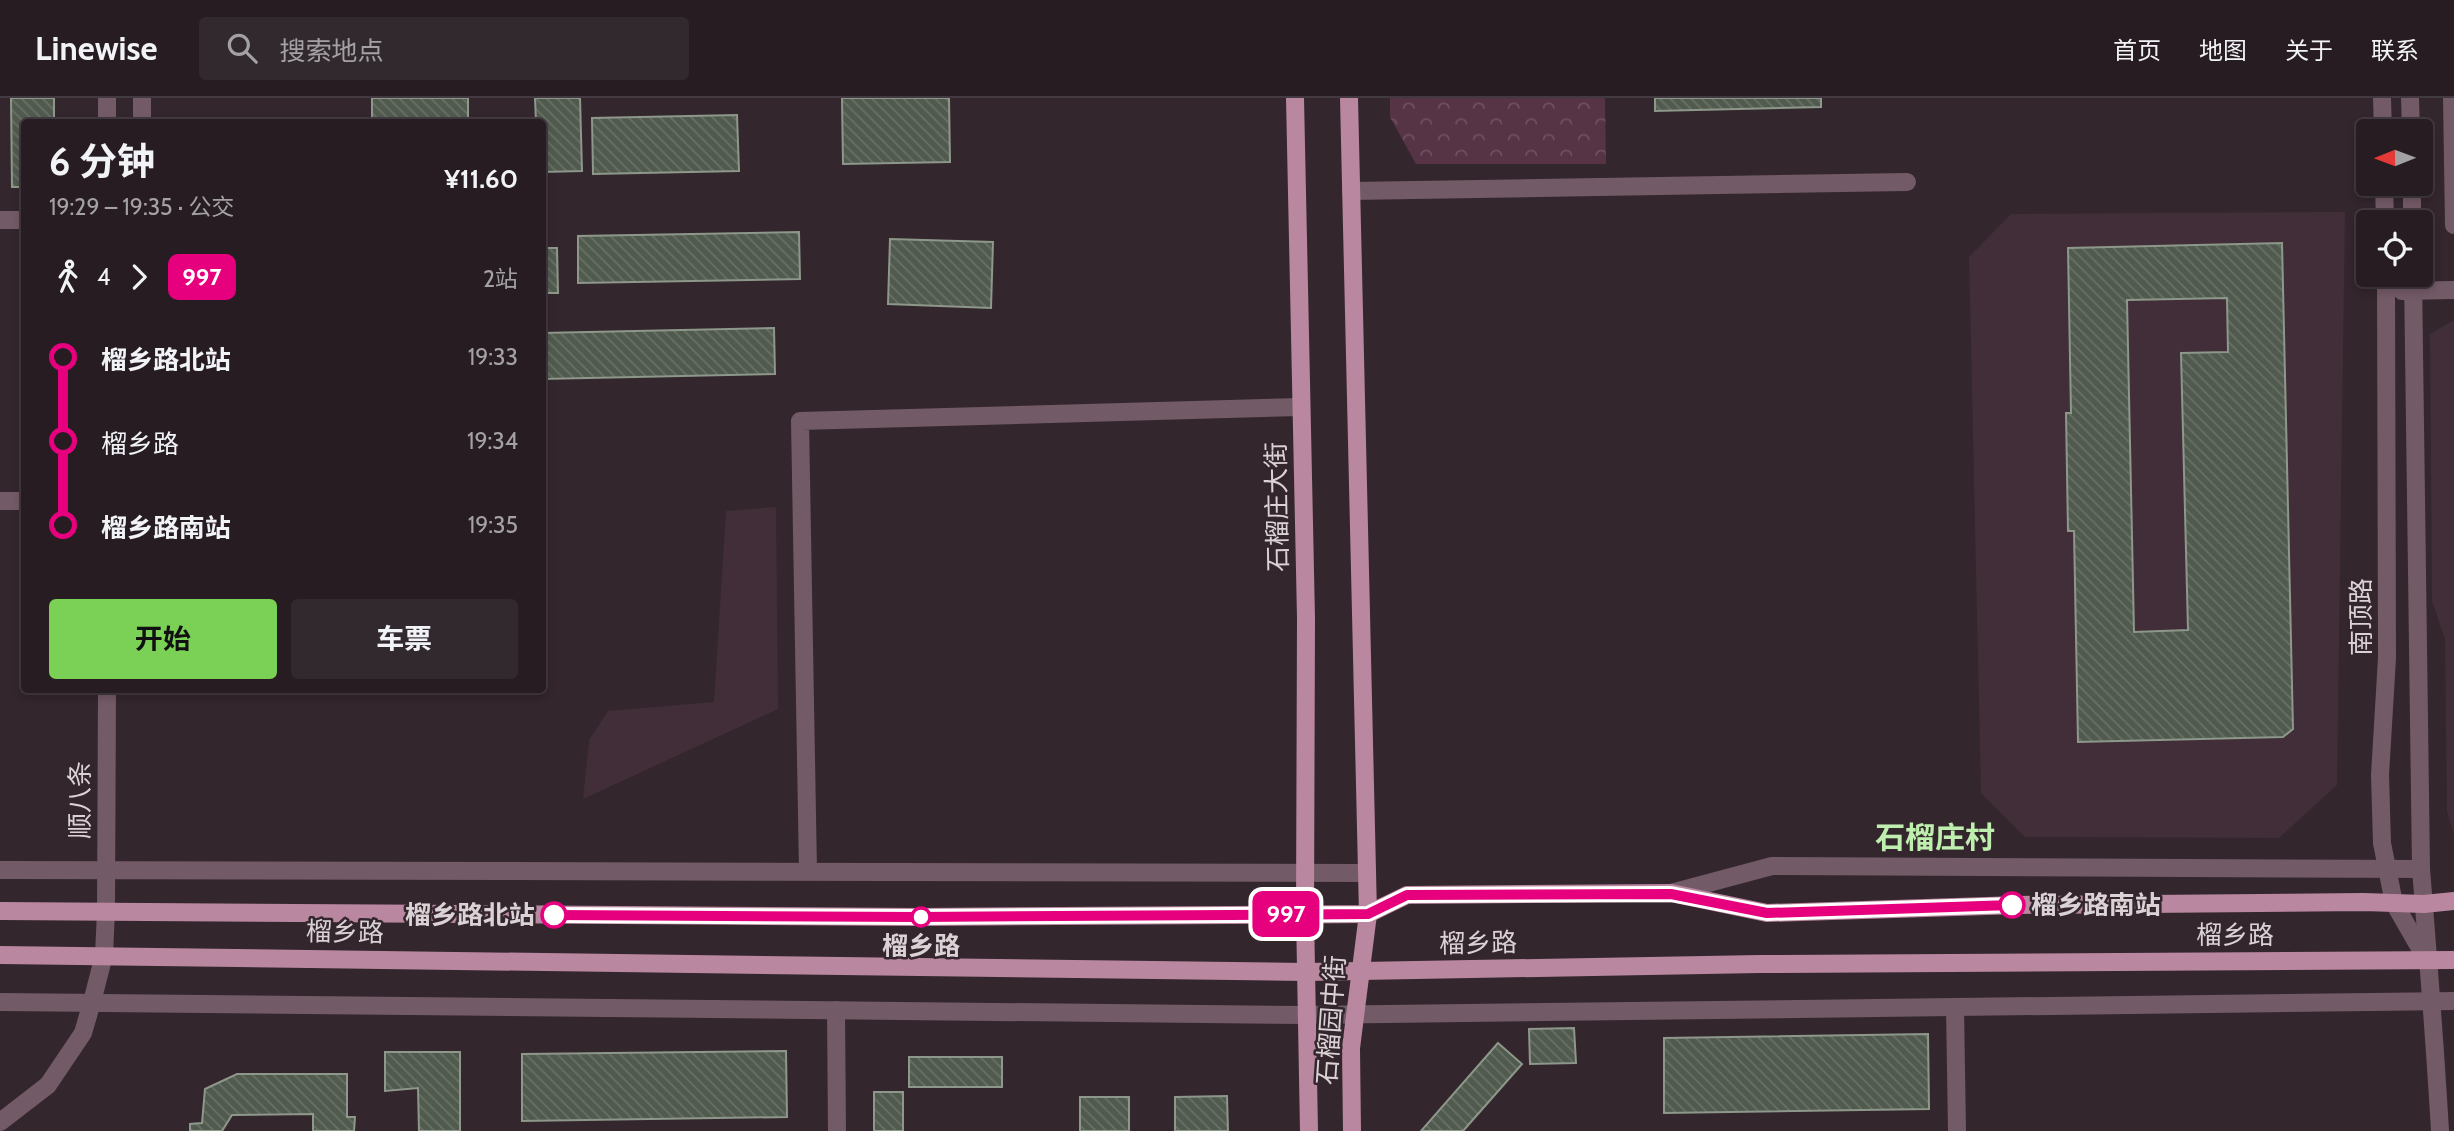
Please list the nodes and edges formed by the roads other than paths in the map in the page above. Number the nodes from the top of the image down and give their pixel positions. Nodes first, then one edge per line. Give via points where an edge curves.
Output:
1 (107, 98) edge
2 (142, 98) edge
3 (1295, 98) edge
4 (1349, 98) edge
5 (2382, 98) edge
6 (2410, 98) edge
7 (2452, 98) edge
8 (107, 119) edge
9 (142, 119) edge
10 (2383, 119) edge
11 (2411, 119) edge
12 (2453, 135) edge
13 (1907, 182) dead end
14 (1351, 191) junction
15 (0, 220) edge
16 (21, 220) edge
17 (2454, 225) edge
18 (2433, 286) edge
19 (2386, 287) edge
20 (2413, 287) edge
21 (2454, 290) edge
22 (1301, 407) junction
23 (0, 501) edge
24 (21, 501) edge
25 (107, 693) edge
26 (106, 869) junction
27 (2386, 869) junction
28 (2421, 869) junction
29 (0, 870) edge
30 (807, 871) junction
31 (1305, 873) junction
32 (1367, 873) junction
33 (1671, 894) junction
34 (2454, 901) edge
35 (2394, 903) junction
36 (2424, 904) junction
37 (0, 911) edge
38 (106, 911) junction
39 (1305, 914) junction
40 (1368, 914) junction
41 (0, 955) edge
42 (104, 955) junction
43 (2454, 960) edge
44 (2427, 961) junction
45 (1359, 971) junction
46 (1306, 972) junction
47 (2433, 1001) junction
48 (2454, 1001) edge
49 (0, 1002) edge
50 (92, 1002) junction
51 (1955, 1007) junction
52 (836, 1010) junction
53 (1306, 1015) junction
54 (1355, 1015) junction
55 (0, 1122) edge
56 (837, 1131) edge
57 (1309, 1131) edge
58 (1352, 1131) edge
59 (1957, 1131) edge
60 (2440, 1131) edge

1 - 8 street
2 - 9 street
3 - 22 main road, 石榴庄大街
4 - 14 main road
5 - 10 street
6 - 11 street
7 - 12 street
12 - 17 street
13 - 14 street
14 - 32 main road
15 - 16 street
18 - 21 street, 南顶路
19 - 27 street, 南顶路 via 2387,658 2380,775
20 - 28 street, 南顶路
22 - 30 street via 800,421
22 - 31 main road, 石榴庄大街
23 - 24 street
25 - 26 street, 顺八条
26 - 29 street
26 - 30 street
26 - 38 street, 顺八条
27 - 28 street, 榴乡路
27 - 33 street, 榴乡路 via 1772,866
27 - 35 street, 南顶路
28 - 36 street, 南顶路
30 - 31 street
31 - 32 street
31 - 39 main road, 石榴庄大街
32 - 40 main road
33 - 35 main road, 榴乡路 via 1767,913 2018,905
33 - 40 main road, 榴乡路 via 1407,895
34 - 36 main road, 榴乡路
35 - 36 main road, 榴乡路
35 - 44 street, 南顶路
36 - 44 street, 南顶路
37 - 38 main road, 榴乡路
38 - 39 main road, 榴乡路 via 904,917
38 - 42 street, 顺八条
39 - 40 main road, 榴乡路
39 - 46 main road, 石榴园中街
40 - 45 main road, 石榴园中街
41 - 42 main road, 榴乡路
42 - 46 main road, 榴乡路
42 - 50 street, 顺八条
43 - 44 main road, 榴乡路
44 - 45 main road, 榴乡路
44 - 47 street, 南顶路
45 - 46 main road, 榴乡路
45 - 54 main road, 石榴园中街
46 - 53 main road, 石榴园中街
47 - 48 street
47 - 51 street
47 - 60 street, 南顶路
49 - 50 street
50 - 52 street
50 - 55 street, 顺八条 via 83,1033 48,1085
51 - 54 street
51 - 59 street
52 - 53 street
52 - 56 street
53 - 54 street
53 - 57 main road, 石榴园中街
54 - 58 main road, 石榴园中街

